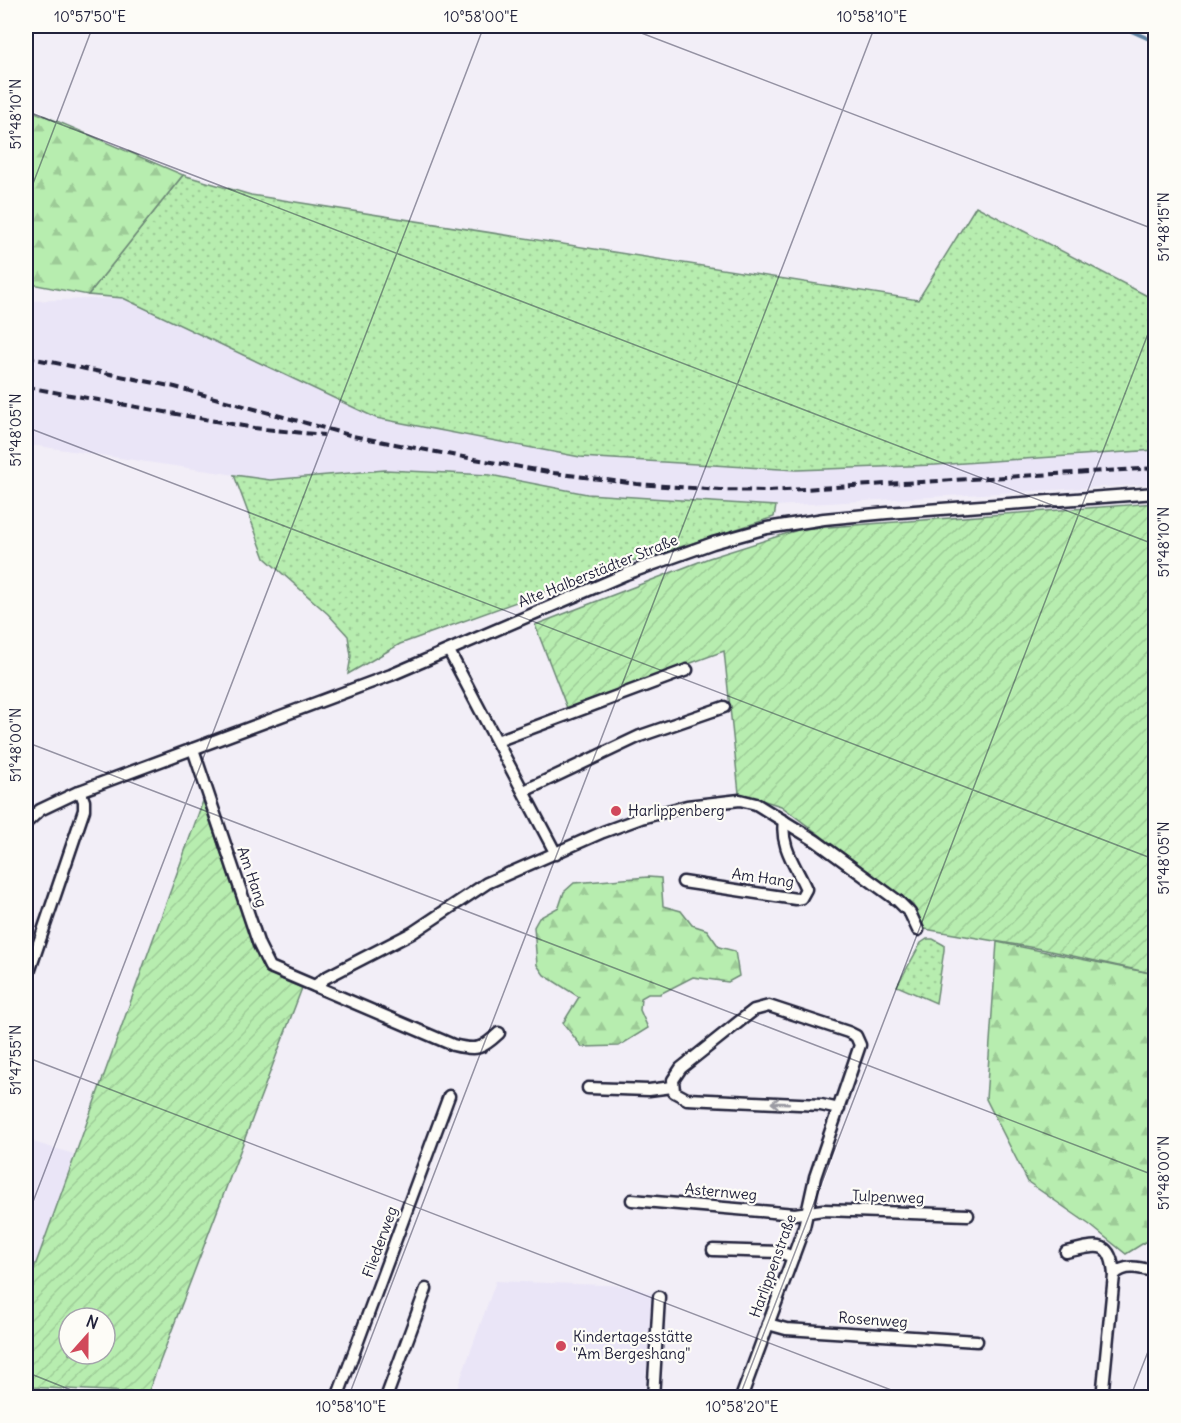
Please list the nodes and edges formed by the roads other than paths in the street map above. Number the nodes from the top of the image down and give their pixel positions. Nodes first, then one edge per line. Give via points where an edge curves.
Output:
1 (1155, 493) edge
2 (449, 651) junction
3 (687, 670) dead end
4 (724, 707) dead end
5 (497, 741) junction
6 (193, 749) junction
7 (80, 791) junction
8 (524, 791) junction
9 (784, 821) junction
10 (26, 823) edge
11 (556, 854) junction
12 (682, 882) dead end
13 (918, 930) dead end
14 (26, 981) edge
15 (315, 986) junction
16 (499, 1033) dead end
17 (672, 1087) junction
18 (588, 1088) dead end
19 (449, 1096) dead end
20 (838, 1109) junction
21 (632, 1200) dead end
22 (807, 1213) junction
23 (968, 1215) dead end
24 (713, 1250) dead end
25 (1066, 1252) dead end
26 (793, 1257) junction
27 (1155, 1272) edge
28 (1114, 1275) junction
29 (426, 1289) dead end
30 (659, 1297) dead end
31 (768, 1324) junction
32 (977, 1341) dead end
33 (337, 1398) edge
34 (386, 1398) edge
35 (653, 1398) edge
36 (741, 1398) edge
37 (1102, 1398) edge

1 - 2 street, Alte Halberstädter Straße via 877,514 767,528 626,574
2 - 5 street
2 - 6 street, Alte Halberstädter Straße
3 - 5 street
4 - 8 street via 640,736
5 - 8 street
6 - 7 street, Alte Halberstädter Straße
6 - 15 street, Am Hang via 258,945 270,967
7 - 10 street, Alte Halberstädter Straße via 40,810
7 - 14 street via 84,810
8 - 11 street
9 - 11 street via 768,810 740,800 687,806 612,828
9 - 12 street, Am Hang via 783,837 791,862 806,889 801,898
9 - 13 street via 898,902 910,913
11 - 15 street via 488,883 412,933
15 - 16 street, Am Hang via 453,1045 477,1048
17 - 18 street
20 -> 17 street via 687,1099
17 - 20 street, Harlippenstraße via 681,1068 754,1010 768,1006 856,1036 860,1045
19 - 33 street, Fliederweg
20 - 22 street, Harlippenstraße
21 - 22 street, Asternweg
22 - 23 street, Tulpenweg via 823,1210
22 - 26 street, Harlippenstraße
24 - 26 street via 780,1252
25 - 28 street via 1094,1246 1106,1249 1111,1255
26 - 31 street, Harlippenstraße
27 - 28 street via 1128,1267
28 - 37 street
29 - 34 street
30 - 35 street
31 - 32 street, Rosenweg via 786,1329
31 - 36 street, Harlippenstraße

